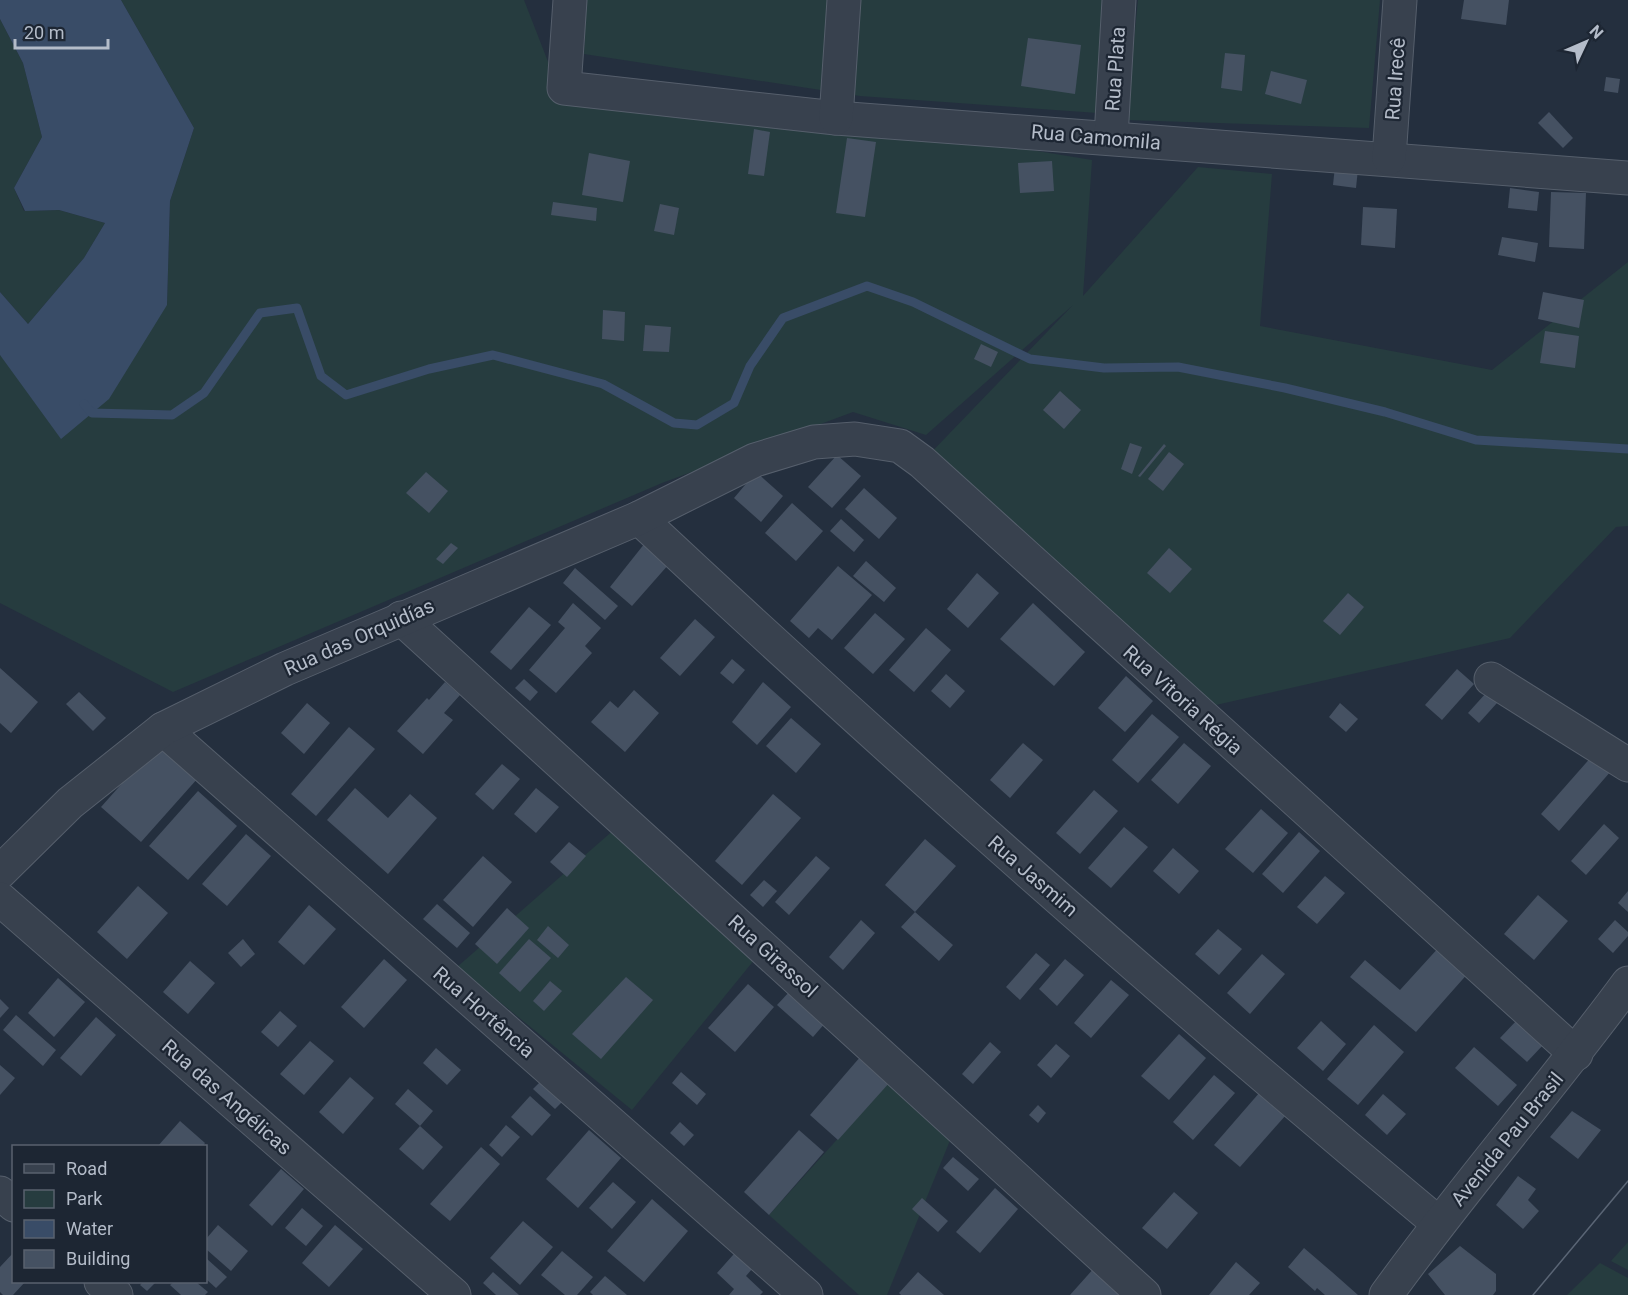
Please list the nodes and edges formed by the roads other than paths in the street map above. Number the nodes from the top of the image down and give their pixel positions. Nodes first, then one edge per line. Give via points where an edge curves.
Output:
1 (570, 0) edge
2 (844, 0) edge
3 (1119, 0) edge
4 (1400, 0) edge
5 (836, 118) junction
6 (1111, 137) junction
7 (1389, 158) junction
8 (1628, 178) edge
9 (755, 460) joint
10 (639, 518) junction
11 (401, 618) junction
12 (1491, 679) dead end
13 (163, 729) junction
14 (1628, 765) edge
15 (0, 872) edge
16 (0, 899) edge
17 (1628, 983) edge
18 (1576, 1054) junction
19 (0, 1193) edge
20 (12, 1203) edge
21 (1438, 1223) junction
22 (103, 1283) edge
23 (116, 1295) edge
24 (454, 1295) edge
25 (806, 1295) edge
26 (1144, 1295) edge
27 (1386, 1295) edge

1 - 5 street, Rua Camomila via 564,88
2 - 5 street
3 - 6 street, Rua Plata
4 - 7 street, Rua Irecê
5 - 6 street, Rua Camomila
6 - 7 street, Rua Camomila
7 - 8 street, Rua Camomila
9 - 10 street, Rua das Orquidías
9 - 18 street, Rua Vitoria Régia via 814,442 855,439 900,447 907,452
10 - 11 street, Rua das Orquidías
10 - 21 street, Rua Jasmim via 838,704 1285,1095
11 - 13 street, Rua das Orquidías
11 - 26 street, Rua Girassol
12 - 14 street
13 - 15 street, Rua das Orquidías via 70,803
13 - 25 street, Rua Hortência
16 - 24 street, Rua das Angélicas
17 - 18 street, Avenida Pau Brasil
18 - 21 street, Avenida Pau Brasil
19 - 20 street
21 - 27 street, Avenida Pau Brasil
22 - 23 street

